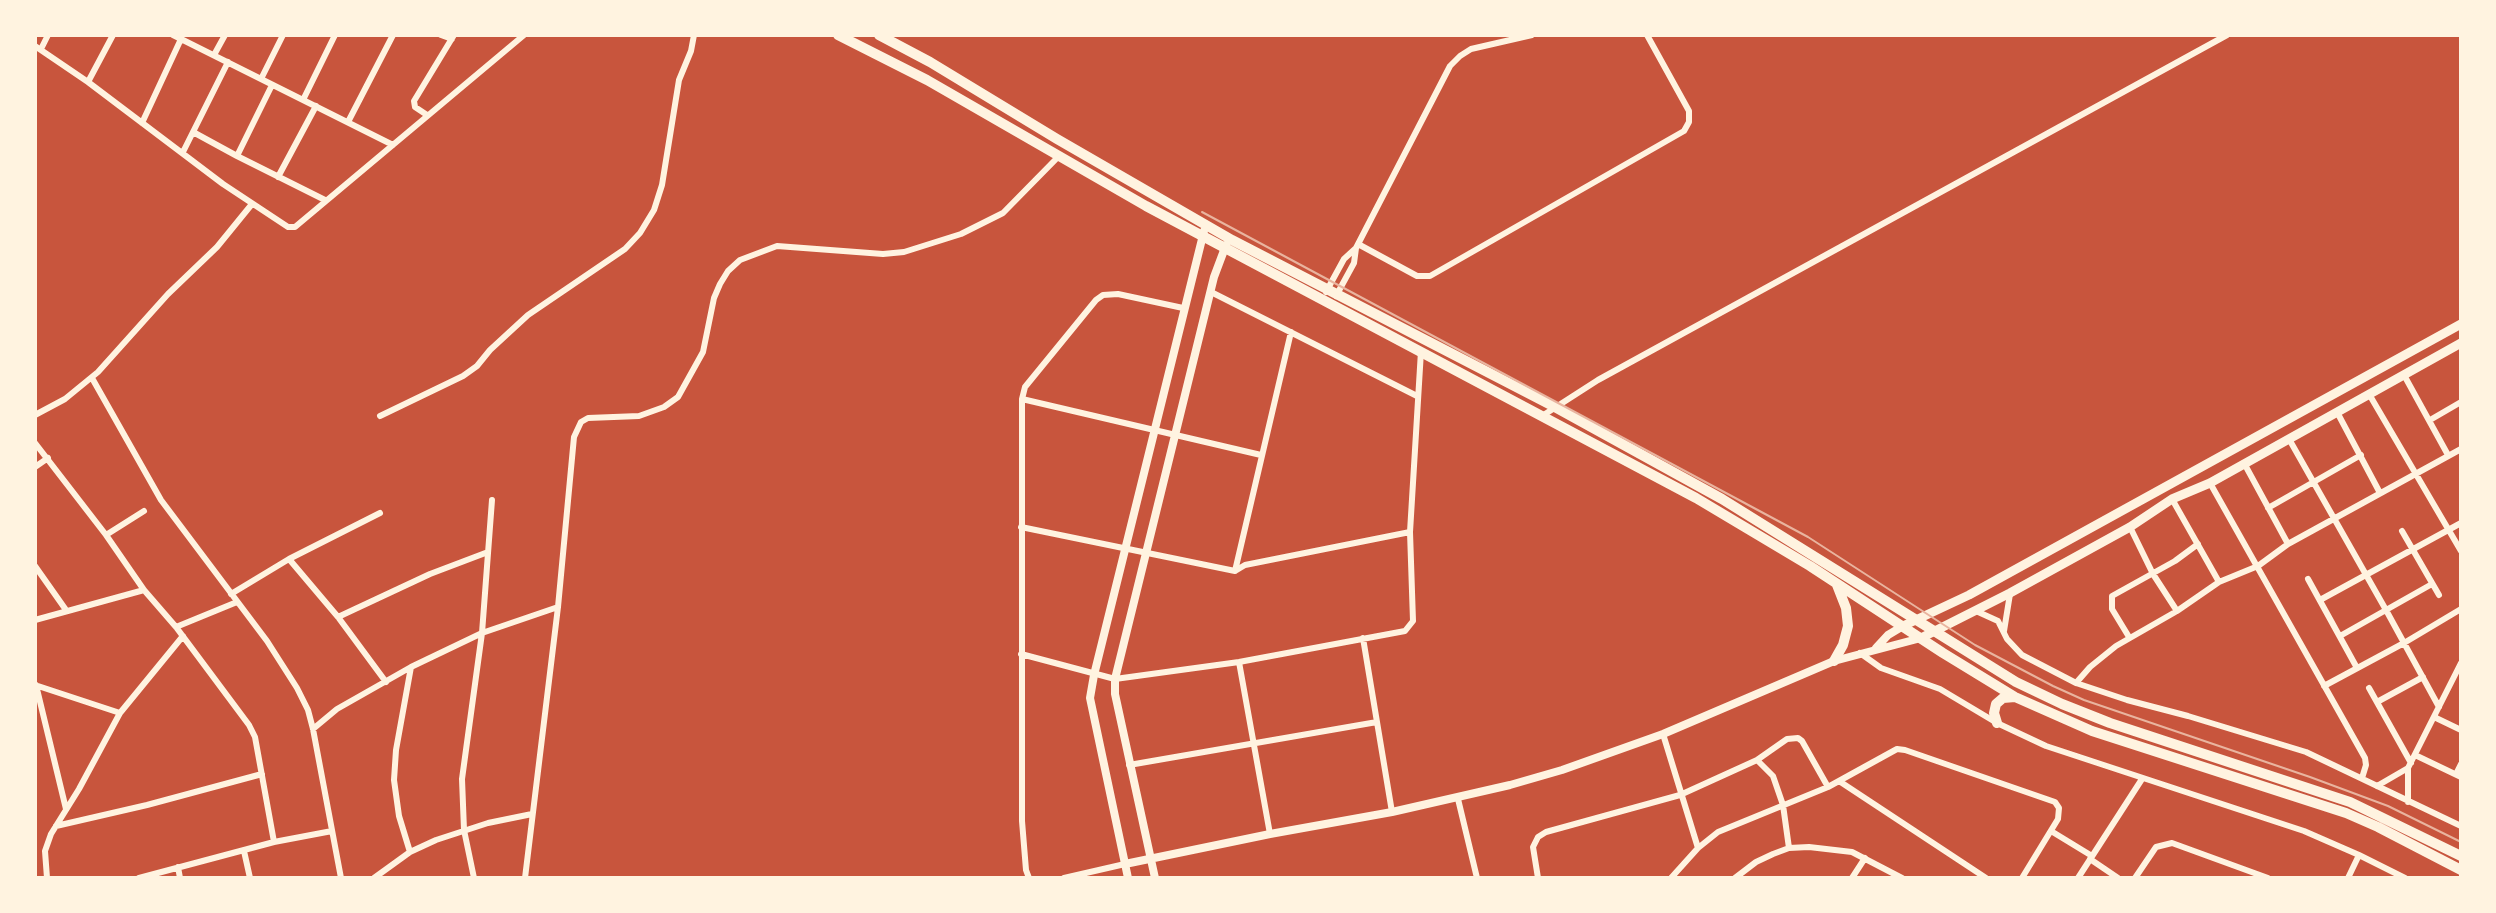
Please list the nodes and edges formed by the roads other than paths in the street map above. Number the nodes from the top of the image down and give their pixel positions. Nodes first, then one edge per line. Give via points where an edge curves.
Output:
1 (48, 35) edge
2 (113, 35) edge
3 (173, 35) edge
4 (225, 35) edge
5 (284, 35) edge
6 (335, 35) edge
7 (393, 35) edge
8 (441, 35) edge
9 (524, 35) edge
10 (694, 35) edge
11 (838, 35) edge
12 (879, 35) edge
13 (1532, 35) edge
14 (1647, 35) edge
15 (2227, 35) edge
16 (453, 37) edge
17 (181, 39) junction
18 (38, 48) edge
19 (214, 55) junction
20 (228, 62) junction
21 (261, 79) junction
22 (88, 82) junction
23 (272, 85) junction
24 (303, 100) junction
25 (316, 106) junction
26 (427, 115) junction
27 (348, 122) junction
28 (142, 123) junction
29 (193, 132) junction
30 (393, 145) junction
31 (183, 152) junction
32 (237, 156) junction
33 (1059, 156) junction
34 (278, 177) junction
35 (325, 200) junction
36 (252, 204) junction
37 (1204, 230) junction
38 (1228, 243) junction
39 (1357, 246) junction
40 (1211, 292) junction
41 (1330, 296) junction
42 (1183, 308) junction
43 (2461, 324) edge
44 (1291, 332) junction
45 (2461, 344) edge
46 (1422, 351) junction
47 (2404, 375) junction
48 (92, 377) junction
49 (2369, 394) junction
50 (1417, 396) junction
51 (1022, 399) junction
52 (2461, 402) edge
53 (1555, 407) junction
54 (2337, 412) junction
55 (35, 415) edge
56 (1542, 415) junction
57 (380, 416) dead end
58 (2430, 419) junction
59 (1154, 430) junction
60 (1176, 436) junction
61 (2289, 439) junction
62 (35, 443) edge
63 (2461, 449) edge
64 (1261, 455) junction
65 (2361, 456) junction
66 (2448, 456) junction
67 (48, 458) junction
68 (2244, 463) junction
69 (35, 467) edge
70 (2416, 474) junction
71 (2313, 482) junction
72 (2210, 483) junction
73 (2381, 493) junction
74 (2172, 499) junction
75 (492, 500) dead end
76 (2268, 508) junction
77 (144, 511) dead end
78 (380, 513) dead end
79 (2335, 518) junction
80 (2461, 523) edge
81 (1021, 527) junction
82 (2130, 527) junction
83 (2448, 530) junction
84 (2402, 531) dead end
85 (1410, 532) junction
86 (106, 535) junction
87 (2197, 544) junction
88 (2288, 544) junction
89 (1125, 549) junction
90 (2412, 550) junction
91 (2461, 551) edge
92 (488, 552) junction
93 (1147, 552) junction
94 (289, 559) junction
95 (35, 566) edge
96 (2258, 566) junction
97 (1235, 571) junction
98 (2153, 573) junction
99 (2367, 576) junction
100 (2308, 579) dead end
101 (1835, 582) junction
102 (2219, 582) junction
103 (2432, 584) junction
104 (144, 590) junction
105 (2010, 593) junction
106 (231, 594) junction
107 (2439, 596) dead end
108 (2320, 600) junction
109 (237, 602) junction
110 (558, 607) junction
111 (2461, 609) edge
112 (66, 610) junction
113 (2386, 610) junction
114 (1976, 611) junction
115 (2177, 611) junction
116 (338, 617) junction
117 (35, 620) edge
118 (1915, 620) junction
119 (1903, 626) junction
120 (176, 627) junction
121 (1935, 632) junction
122 (482, 633) junction
123 (2003, 633) junction
124 (183, 636) junction
125 (2340, 636) junction
126 (2129, 637) junction
127 (1363, 638) junction
128 (1921, 638) junction
129 (2404, 643) junction
130 (1877, 648) junction
131 (1860, 653) junction
132 (1021, 654) junction
133 (1834, 661) junction
134 (1239, 662) junction
135 (2461, 663) edge
136 (411, 667) junction
137 (2357, 668) junction
138 (1094, 675) junction
139 (2423, 677) junction
140 (1115, 679) junction
141 (386, 682) junction
142 (2077, 683) junction
143 (35, 685) edge
144 (2324, 686) junction
145 (2369, 688) dead end
146 (2015, 697) junction
147 (2377, 702) junction
148 (2439, 707) junction
149 (120, 713) junction
150 (2434, 717) junction
151 (1377, 722) junction
152 (1997, 723) junction
153 (313, 729) junction
154 (2461, 730) edge
155 (1663, 734) junction
156 (1253, 743) junction
157 (2415, 755) junction
158 (1757, 760) junction
159 (2461, 764) edge
160 (1129, 765) junction
161 (2410, 765) junction
162 (262, 774) junction
163 (2458, 776) edge
164 (2362, 778) junction
165 (2142, 779) junction
166 (1839, 781) junction
167 (2377, 786) junction
168 (1828, 787) junction
169 (1680, 795) junction
170 (1458, 799) junction
171 (2408, 802) junction
172 (1783, 805) junction
173 (66, 810) junction
174 (1392, 812) junction
175 (532, 814) junction
176 (56, 826) junction
177 (2461, 827) edge
178 (464, 830) junction
179 (332, 831) junction
180 (2051, 831) junction
181 (1270, 834) junction
182 (274, 842) junction
183 (1698, 848) junction
184 (1789, 848) junction
185 (244, 851) junction
186 (410, 852) junction
187 (2359, 855) junction
188 (2461, 856) edge
189 (1150, 858) junction
190 (1865, 858) junction
191 (2091, 858) junction
192 (1125, 864) junction
193 (177, 867) junction
194 (2461, 870) edge
195 (47, 878) edge
196 (139, 878) edge
197 (180, 878) edge
198 (250, 878) edge
199 (341, 878) edge
200 (374, 878) edge
201 (474, 878) edge
202 (525, 878) edge
203 (1029, 878) edge
204 (1064, 878) edge
205 (1128, 878) edge
206 (1155, 878) edge
207 (1477, 878) edge
208 (1538, 878) edge
209 (1671, 878) edge
210 (1735, 878) edge
211 (1852, 878) edge
212 (1902, 878) edge
213 (1986, 878) edge
214 (2022, 878) edge
215 (2078, 878) edge
216 (2118, 878) edge
217 (2135, 878) edge
218 (2268, 878) edge
219 (2348, 878) edge
220 (2405, 878) edge

1 - 18 street
2 - 22 street
3 - 17 street
4 - 19 street
5 - 21 street
6 - 24 street
7 - 27 street
8 - 16 street
9 - 26 street
10 - 57 street via 679,80 662,185 654,211 640,233 625,249 528,314 463,376
11 - 33 main road
12 - 37 main road
13 - 39 street via 1478,47 1455,61
14 - 39 street via 1689,111 1684,131 1430,276 1417,276
15 - 53 street
16 - 26 street via 414,101
17 - 19 street
17 - 28 street
18 - 22 street
19 - 20 street
20 - 21 street
20 - 29 street
21 - 23 street
22 - 28 street
23 - 24 street
23 - 32 street
24 - 25 street
25 - 27 street
25 - 34 street
26 - 30 street
27 - 30 street
28 - 31 street
29 - 31 street
29 - 32 street
30 - 35 street
31 - 36 street
32 - 34 street
33 - 37 main road via 1146,206
33 - 110 street via 1003,213 961,234 904,252 777,246 740,260 728,271 714,298 703,352 678,397 639,416 588,418 577,428
34 - 35 street
35 - 36 street via 295,227
36 - 48 street via 217,247
37 - 38 main road
37 - 42 street
38 - 40 street
38 - 41 main road
39 - 41 street via 1354,263
39 - 41 street via 1344,258
40 - 44 street
40 - 60 street
41 - 46 main road
41 - 53 main road
42 - 51 street via 1103,295 1025,387
42 - 59 street
43 - 118 main road via 1969,595
44 - 50 street
44 - 64 street
45 - 47 main road
46 - 50 street
46 - 56 main road
47 - 49 main road
47 - 58 street
48 - 55 street
48 - 106 street via 161,500
49 - 54 main road
49 - 70 street
50 - 85 street
51 - 59 street
51 - 81 street
52 - 58 street
53 - 56 street
53 - 118 main road via 1722,499
54 - 61 main road
54 - 65 street
56 - 101 main road via 1696,498
58 - 66 street
59 - 60 street
59 - 89 street
60 - 64 street
60 - 93 street
61 - 68 main road
61 - 71 street
62 - 67 street
63 - 66 street
64 - 97 street
65 - 71 street
65 - 73 street
66 - 70 street
67 - 69 street
67 - 86 street
68 - 72 main road
68 - 76 street
70 - 73 street
70 - 83 street
71 - 76 street
71 - 79 street
72 - 74 main road
72 - 96 street
73 - 79 street
74 - 82 main road
74 - 87 street
75 - 92 street
76 - 88 street
77 - 86 street
78 - 94 street
79 - 88 street
79 - 99 street
80 - 83 street
81 - 89 street
81 - 132 street
82 - 98 street
82 - 105 main road
83 - 90 street
83 - 91 street
84 - 90 street
85 - 97 street via 1245,565
85 - 127 street via 1413,621 1405,631
86 - 104 street
87 - 98 street
87 - 102 street
88 - 96 street
89 - 93 street
89 - 138 street
90 - 99 street
90 - 103 street
92 - 116 street
92 - 122 street
93 - 97 street
93 - 140 street
94 - 106 street
94 - 116 street
95 - 112 street
96 - 102 street
96 - 144 street
98 - 115 street
98 - 126 street via 2112,596 2112,609
99 - 108 street
99 - 113 street
100 - 108 street
101 - 119 main road
101 - 133 main road via 1844,598 1848,626
102 - 115 street
103 - 107 street
103 - 113 street
104 - 112 street
104 - 120 street
105 - 114 main road
105 - 123 street
106 - 109 street
108 - 125 street
109 - 120 street
109 - 153 street via 297,688
110 - 122 street
110 - 175 street
111 - 129 street
112 - 117 street
113 - 125 street
113 - 129 street
114 - 121 main road
114 - 123 street via 1998,621
115 - 126 street
116 - 141 street
118 - 119 main road
118 - 121 main road
119 - 128 main road
119 - 130 street
120 - 124 street
121 - 128 main road
121 - 188 main road via 2008,678 2062,704 2326,792
122 - 136 street
122 - 178 street via 462,779
123 - 142 street via 2022,655
124 - 149 street
124 - 162 street via 255,737
125 - 137 street
126 - 142 street via 2102,656
127 - 134 street
127 - 151 street
128 - 130 street
128 - 146 main road
129 - 137 street
129 - 139 street
130 - 131 street
131 - 133 street
131 - 152 street via 1881,667 1940,689
132 - 138 street
132 - 203 street via 1023,821
133 - 155 street
134 - 140 street
134 - 156 street
135 - 148 street
136 - 141 street
136 - 186 street via 394,780
137 - 144 street
138 - 140 street
138 - 192 street via 1090,698
139 - 147 street
139 - 148 street
140 - 160 street
141 - 153 street via 337,709
142 - 164 street via 2304,751
143 - 149 street
143 - 173 street
144 - 164 street via 2365,758
145 - 147 street
146 - 152 main road via 1996,704
146 - 194 main road via 2105,736 2346,813
147 - 161 street
148 - 150 street
149 - 173 street
150 - 154 street
150 - 157 street
151 - 156 street
151 - 174 street
152 - 165 street via 2046,746
153 - 179 street
155 - 169 street
155 - 170 street via 1562,770
156 - 160 street
156 - 181 street
157 - 161 street
157 - 163 street
158 - 168 street via 1787,739 1798,738
158 - 169 street
158 - 172 street via 1773,776
159 - 163 street
160 - 189 street
161 - 167 street
161 - 171 street
162 - 176 street
162 - 182 street
164 - 167 street
165 - 187 street via 2259,816
165 - 191 street
166 - 168 street
166 - 180 street via 1889,751 1905,750 2053,800 2059,811
166 - 213 street
167 - 171 street
168 - 172 street
169 - 183 street
169 - 208 street via 1546,832 1533,847
170 - 174 street
170 - 207 street
171 - 177 street
172 - 183 street via 1728,827
172 - 184 street
173 - 176 street
174 - 181 street
175 - 178 street
175 - 202 street
176 - 195 street via 45,851
178 - 186 street
178 - 201 street
179 - 182 street
179 - 199 street
180 - 191 street
180 - 214 street
181 - 189 street
182 - 185 street
183 - 209 street
184 - 190 street via 1818,847
184 - 210 street via 1756,862
185 - 193 street
185 - 198 street
186 - 200 street
187 - 219 street
187 - 220 street
189 - 192 street
189 - 206 street
190 - 211 street
190 - 212 street
191 - 215 street
191 - 216 street
192 - 204 street
192 - 205 street
193 - 196 street
193 - 197 street
217 - 218 street via 2157,848 2172,843

